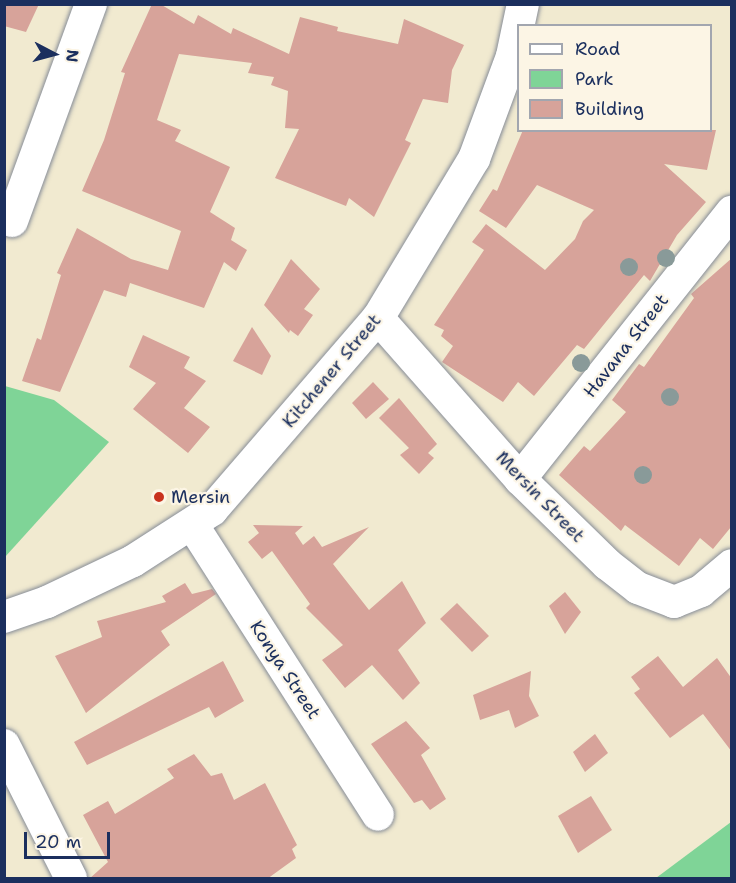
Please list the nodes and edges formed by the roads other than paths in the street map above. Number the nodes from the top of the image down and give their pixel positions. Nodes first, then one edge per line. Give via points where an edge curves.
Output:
1 (91, 4) edge
2 (523, 4) edge
3 (519, 24) edge
4 (517, 32) edge
5 (732, 212) edge
6 (12, 221) dead end
7 (378, 318) junction
8 (520, 479) junction
9 (192, 524) junction
10 (732, 565) edge
11 (4, 617) edge
12 (4, 745) edge
13 (378, 815) dead end
14 (71, 879) edge

1 - 6 street
2 - 3 street, Kitchener Street
4 - 7 street, Kitchener Street via 474,159
5 - 8 street, Havana Street
7 - 8 street, Mersin Street
7 - 9 street, Kitchener Street via 212,510
8 - 10 street, Mersin Street via 607,564 639,588 674,602 701,591
9 - 11 street, Kitchener Street via 134,561 47,602
9 - 13 street, Konya Street
12 - 14 street

